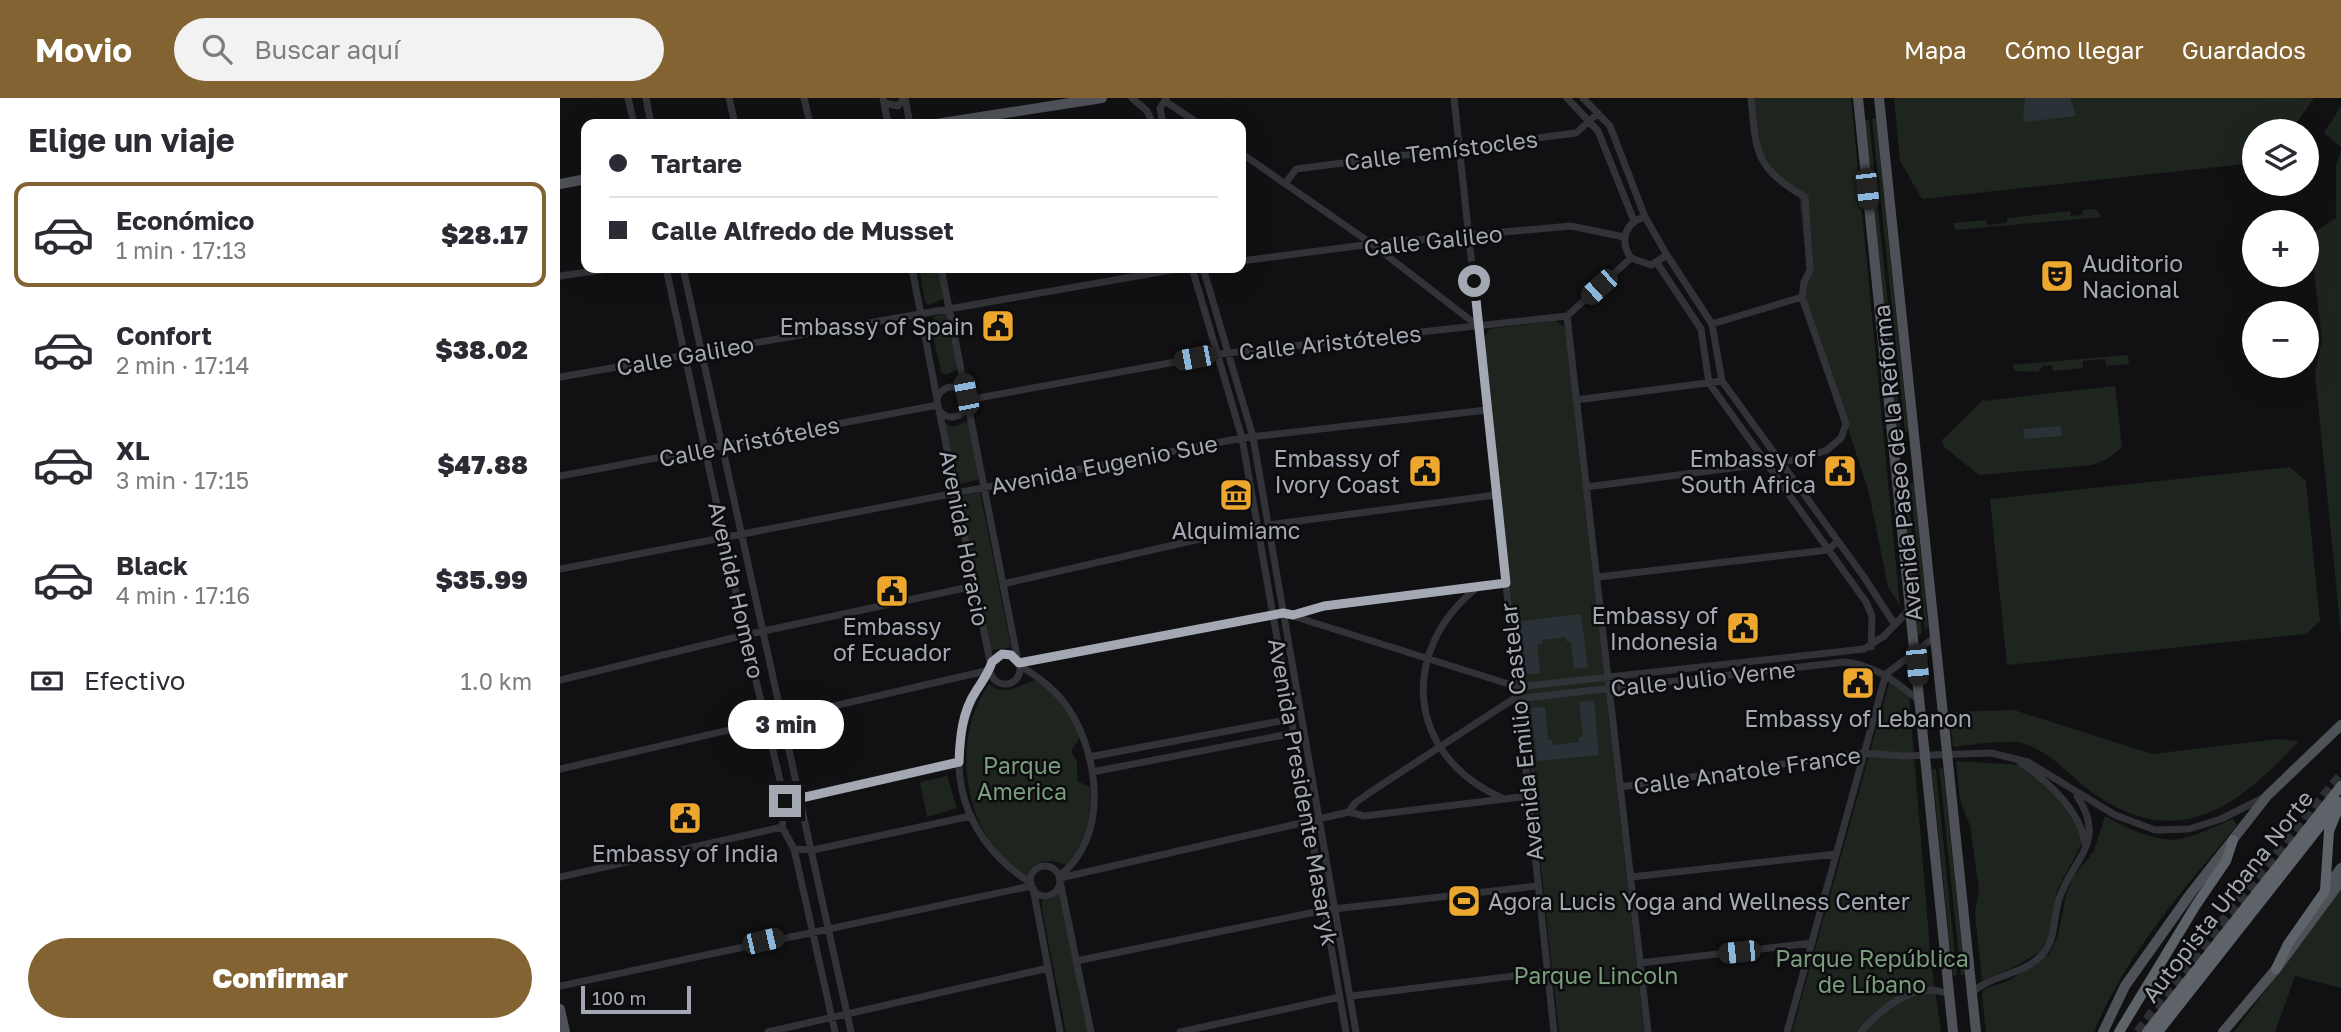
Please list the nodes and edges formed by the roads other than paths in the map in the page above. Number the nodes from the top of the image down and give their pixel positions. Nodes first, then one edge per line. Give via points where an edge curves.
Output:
1 (628, 98) edge
2 (646, 98) edge
3 (729, 98) edge
4 (804, 98) edge
5 (905, 98) edge
6 (1102, 98) edge
7 (1132, 98) edge
8 (1454, 98) edge
9 (1567, 98) edge
10 (1583, 98) edge
11 (1751, 98) edge
12 (1858, 98) edge
13 (1879, 98) edge
14 (883, 100) edge
15 (1166, 100) edge
16 (1598, 113) junction
17 (633, 119) edge
18 (651, 119) edge
19 (734, 119) edge
20 (809, 119) edge
21 (887, 119) edge
22 (909, 119) edge
23 (968, 119) edge
24 (1151, 119) edge
25 (1161, 119) edge
26 (1192, 119) edge
27 (1590, 122) junction
28 (1460, 147) junction
29 (1246, 157) edge
30 (581, 180) edge
31 (560, 184) edge
32 (1285, 184) junction
33 (1645, 217) junction
34 (1634, 222) junction
35 (1470, 235) junction
36 (1624, 237) junction
37 (1372, 244) junction
38 (1667, 255) junction
39 (1631, 258) junction
40 (1246, 260) edge
41 (1657, 263) junction
42 (581, 273) edge
43 (667, 273) edge
44 (684, 273) edge
45 (913, 273) edge
46 (942, 273) edge
47 (1154, 273) edge
48 (1194, 273) edge
49 (1205, 273) edge
50 (560, 276) edge
51 (1802, 297) junction
52 (949, 309) junction
53 (919, 314) junction
54 (1567, 316) junction
55 (1712, 324) junction
56 (1478, 327) junction
57 (702, 352) junction
58 (1230, 353) junction
59 (1219, 354) junction
60 (685, 355) junction
61 (560, 377) edge
62 (1721, 381) junction
63 (1709, 383) junction
64 (967, 400) junction
65 (1576, 400) junction
66 (938, 405) junction
67 (1487, 410) junction
68 (1253, 437) junction
69 (1242, 438) junction
70 (723, 446) junction
71 (706, 449) junction
72 (1781, 463) junction
73 (1767, 464) junction
74 (560, 476) edge
75 (984, 486) junction
76 (1586, 487) junction
77 (956, 492) junction
78 (1496, 495) junction
79 (1268, 525) junction
80 (1258, 526) junction
81 (742, 533) junction
82 (724, 537) junction
83 (1838, 541) junction
84 (1828, 550) junction
85 (560, 569) edge
86 (1598, 577) junction
87 (1506, 583) junction
88 (1003, 584) junction
89 (974, 586) junction
90 (1479, 586) junction
91 (1911, 609) junction
92 (1283, 613) junction
93 (1273, 615) junction
94 (1293, 615) junction
95 (1895, 625) junction
96 (763, 631) junction
97 (745, 635) junction
98 (1935, 638) junction
99 (1871, 647) junction
100 (1916, 654) junction
101 (1427, 658) junction
102 (1019, 663) junction
103 (990, 669) junction
104 (1636, 672) junction
105 (1886, 674) junction
106 (1608, 675) junction
107 (560, 680) edge
108 (1637, 686) junction
109 (1518, 687) junction
110 (1609, 689) junction
111 (1518, 696) junction
112 (1920, 702) junction
113 (784, 719) junction
114 (1291, 719) junction
115 (767, 723) junction
116 (2341, 725) edge
117 (1294, 733) junction
118 (1441, 747) junction
119 (1947, 752) junction
120 (1862, 753) junction
121 (1926, 755) junction
122 (1089, 757) junction
123 (2013, 757) junction
124 (959, 762) junction
125 (560, 769) edge
126 (1092, 772) junction
127 (2341, 786) edge
128 (1620, 787) junction
129 (2074, 792) junction
130 (1529, 796) junction
131 (2267, 796) junction
132 (801, 798) junction
133 (1504, 799) junction
134 (785, 801) junction
135 (2341, 801) edge
136 (1349, 812) junction
137 (971, 816) junction
138 (1320, 818) junction
139 (1310, 822) junction
140 (782, 828) junction
141 (2233, 840) junction
142 (794, 849) junction
143 (813, 850) junction
144 (2085, 853) junction
145 (1836, 854) junction
146 (2341, 868) edge
147 (560, 877) edge
148 (1631, 877) junction
149 (1060, 878) junction
150 (2341, 881) edge
151 (1032, 886) junction
152 (1537, 886) junction
153 (2325, 891) junction
154 (1336, 909) junction
155 (1325, 910) junction
156 (828, 927) junction
157 (813, 930) junction
158 (1812, 943) junction
159 (1076, 961) junction
160 (1640, 963) junction
161 (1048, 968) junction
162 (2276, 969) junction
163 (1547, 972) junction
164 (1970, 981) junction
165 (1949, 982) junction
166 (560, 986) edge
167 (1972, 993) junction
168 (1950, 995) junction
169 (1351, 996) junction
170 (1340, 997) junction
171 (560, 1009) edge
172 (848, 1015) junction
173 (832, 1018) junction
174 (2118, 1029) edge
175 (2226, 1030) edge
176 (565, 1032) edge
177 (768, 1032) edge
178 (835, 1032) edge
179 (851, 1032) edge
180 (1060, 1032) edge
181 (1091, 1032) edge
182 (1180, 1032) edge
183 (1346, 1032) edge
184 (1356, 1032) edge
185 (1554, 1032) edge
186 (1648, 1032) edge
187 (1787, 1032) edge
188 (1861, 1032) edge
189 (1953, 1032) edge
190 (1976, 1032) edge
191 (2103, 1032) edge
192 (2147, 1032) edge
193 (2158, 1032) edge

1 - 17 street
2 - 18 street
3 - 19 street
4 - 20 street
5 - 14 street via 898,106
5 - 22 street
6 - 23 main road
7 - 24 street
8 - 28 street, Avenida Emilio Castelar
9 - 27 street
10 - 16 street
11 - 51 street via 1760,160 1773,177 1805,197 1810,270
12 - 91 main road, Avenida Paseo de la Reforma
13 - 98 main road, Avenida Paseo de la Reforma
14 - 21 street
15 - 25 street via 1159,112
15 - 26 street
16 - 27 street, Calle Temístocles
16 - 33 street via 1610,127
27 - 28 street, Calle Temístocles via 1576,133
27 - 34 street via 1598,131
28 - 32 street, Calle Temístocles via 1296,169
28 - 35 street, Avenida Emilio Castelar
29 - 32 street
30 - 31 main road
32 - 37 street
33 - 34 street
33 - 38 street
34 - 36 street
35 - 36 street, Calle Galileo via 1571,226
35 - 37 street, Calle Galileo
35 - 56 street, Avenida Emilio Castelar
36 - 39 street
37 - 40 street, Calle Galileo
37 - 56 street
38 - 41 street
38 - 55 street
39 - 41 street via 1645,265
39 - 54 street
41 - 63 street via 1701,329
42 - 50 street
43 - 60 street, Avenida Homero
44 - 57 street, Avenida Homero
45 - 53 street, Avenida Horacio
46 - 52 street, Avenida Horacio
47 - 52 street, Calle Galileo
48 - 59 street, Avenida Presidente Masaryk
49 - 58 street, Avenida Presidente Masaryk
51 - 55 street
51 - 72 street via 1846,424 1841,438 1828,450
52 - 53 street, Calle Galileo
52 - 64 street, Avenida Horacio
53 - 57 street, Calle Galileo
53 - 66 street, Avenida Horacio
54 - 56 street, Calle Aristóteles
54 - 65 street
55 - 62 street
56 - 58 street, Calle Aristóteles
56 - 67 street, Avenida Emilio Castelar
57 - 60 street, Calle Galileo
57 - 70 street, Avenida Homero
58 - 59 street, Calle Aristóteles
58 - 68 street, Avenida Presidente Masaryk
59 - 64 street, Calle Aristóteles
59 - 69 street, Avenida Presidente Masaryk
60 - 61 street, Calle Galileo
60 - 71 street, Avenida Homero
62 - 63 street
62 - 72 street
63 - 65 street
63 - 73 street
64 - 66 street via 957,416 946,416
64 - 66 street via 957,387 946,387
64 - 75 street, Avenida Horacio
65 - 76 street
66 - 70 street, Calle Aristóteles
66 - 77 street, Avenida Horacio
67 - 68 street, Avenida Eugenio Sue
67 - 78 street, Avenida Emilio Castelar
68 - 69 street, Avenida Eugenio Sue
68 - 79 street, Avenida Presidente Masaryk
69 - 75 street, Avenida Eugenio Sue
69 - 80 street, Avenida Presidente Masaryk
70 - 71 street, Calle Aristóteles
70 - 81 street, Avenida Homero
71 - 74 street, Calle Aristóteles
71 - 82 street, Avenida Homero
72 - 73 street
72 - 83 street
73 - 76 street
73 - 84 street
75 - 77 street, Avenida Eugenio Sue
75 - 88 street, Avenida Horacio
76 - 86 street
77 - 81 street, Avenida Eugenio Sue
77 - 89 street, Avenida Horacio
78 - 79 street
78 - 87 street, Avenida Emilio Castelar
79 - 92 street, Avenida Presidente Masaryk
80 - 88 street
80 - 93 street, Avenida Presidente Masaryk
81 - 82 street, Avenida Eugenio Sue
81 - 96 street, Avenida Homero
82 - 85 street, Avenida Eugenio Sue
82 - 97 street, Avenida Homero
83 - 84 street
83 - 95 street
84 - 86 street
84 - 99 street via 1866,602 1872,616
86 - 106 street
87 - 90 street
87 - 109 street, Avenida Emilio Castelar
88 - 102 street, Avenida Horacio
89 - 96 street
89 - 103 street, Avenida Horacio
90 - 94 street via 1324,606
90 - 101 street via 1449,614
91 - 95 street
91 - 100 main road, Avenida Paseo de la Reforma
92 - 93 street
92 - 94 street, Calle Julio Verne
92 - 138 street, Avenida Presidente Masaryk
93 - 102 street
93 - 114 street, Avenida Presidente Masaryk
94 - 101 street, Calle Julio Verne
95 - 99 street
96 - 97 street
96 - 113 street, Avenida Homero
97 - 107 street
97 - 115 street, Avenida Homero
98 - 100 street
98 - 119 main road, Avenida Paseo de la Reforma
99 - 104 street, Calle Julio Verne
100 - 105 street
100 - 112 main road, Avenida Paseo de la Reforma
101 - 109 street, Calle Julio Verne
101 - 118 street via 1423,705
102 - 103 street via 1002,654
102 - 103 street via 1017,679 1009,684 997,681
102 - 122 street via 1068,708
103 - 113 street
103 - 124 street via 961,727
104 - 106 street, Calle Julio Verne
104 - 108 street via 1632,679
105 - 108 street, Calle Julio Verne via 1845,662
105 - 112 street, Calle Julio Verne
105 - 120 street
106 - 109 street, Calle Julio Verne
106 - 110 street
108 - 110 street, Calle Julio Verne
109 - 111 street, Avenida Emilio Castelar
110 - 111 street, Calle Julio Verne
110 - 128 street
111 - 118 street
111 - 130 street, Avenida Emilio Castelar
112 - 121 main road, Avenida Paseo de la Reforma
113 - 115 street
113 - 132 street, Avenida Homero
114 - 117 street, Avenida Presidente Masaryk
114 - 122 street
115 - 125 street
115 - 134 street, Avenida Homero
116 - 131 main road
117 - 126 street
117 - 139 street, Avenida Presidente Masaryk
118 - 133 street via 1482,789
118 - 136 street via 1355,803
119 - 121 street, Calle Anatole France
119 - 123 street, Calle Anatole France
119 - 164 main road, Avenida Paseo de la Reforma
120 - 121 street, Calle Anatole France
120 - 128 street, Calle Anatole France
120 - 145 street
121 - 165 main road, Avenida Paseo de la Reforma
122 - 126 street
123 - 129 street, Calle Anatole France via 2034,765
123 - 144 street via 2076,816
124 - 132 street
124 - 137 street
126 - 149 street via 1090,833 1079,858
127 - 192 highway, Autopista Urbana Norte
128 - 148 street
129 - 131 street, Calle Anatole France via 2125,821 2170,831 2211,823
129 - 144 street via 2088,823
130 - 133 street
130 - 152 street, Avenida Emilio Castelar
131 - 141 main road
132 - 134 street via 792,796
132 - 143 street, Avenida Homero
133 - 136 street via 1364,816
134 - 140 street, Avenida Homero
135 - 153 highway, bridge via 2326,840
135 - 193 highway, Autopista Urbana Norte
136 - 138 street
137 - 143 street
137 - 151 street via 990,851
138 - 139 street
138 - 154 street, Avenida Presidente Masaryk
139 - 149 street
139 - 155 street, Avenida Presidente Masaryk
140 - 142 street
140 - 147 street
141 - 174 highway via 2226,861
141 - 191 main road via 2125,986
142 - 143 street
142 - 157 street
143 - 156 street, Avenida Homero
144 - 167 street via 2062,891 2051,939 2042,955
145 - 148 street
145 - 158 street
146 - 153 main road
148 - 160 street
149 - 151 street via 1052,895 1040,895
149 - 151 street via 1054,869 1042,867 1032,875
149 - 159 street
150 - 162 main road
151 - 156 street
151 - 161 street
152 - 154 street
152 - 163 street, Avenida Emilio Castelar
153 - 162 highway
154 - 155 street
154 - 169 street, Avenida Presidente Masaryk
155 - 159 street
155 - 170 street, Avenida Presidente Masaryk
156 - 157 street
156 - 172 street, Avenida Homero
157 - 166 street
157 - 173 street
158 - 160 street
158 - 187 street
159 - 181 street
160 - 186 street
161 - 172 street
161 - 180 street
162 - 175 main road
163 - 169 street
163 - 185 street, Avenida Emilio Castelar
164 - 165 main road via 1960,987
164 - 167 main road, Avenida Paseo de la Reforma
165 - 168 main road, Avenida Paseo de la Reforma
167 - 190 main road, Avenida Paseo de la Reforma
168 - 188 street via 1932,988 1913,993
168 - 189 main road, Avenida Paseo de la Reforma
169 - 184 street, Avenida Presidente Masaryk
170 - 182 street
170 - 183 street, Avenida Presidente Masaryk
171 - 176 main road
172 - 173 street
172 - 179 street, Avenida Homero
173 - 177 street
173 - 178 street

